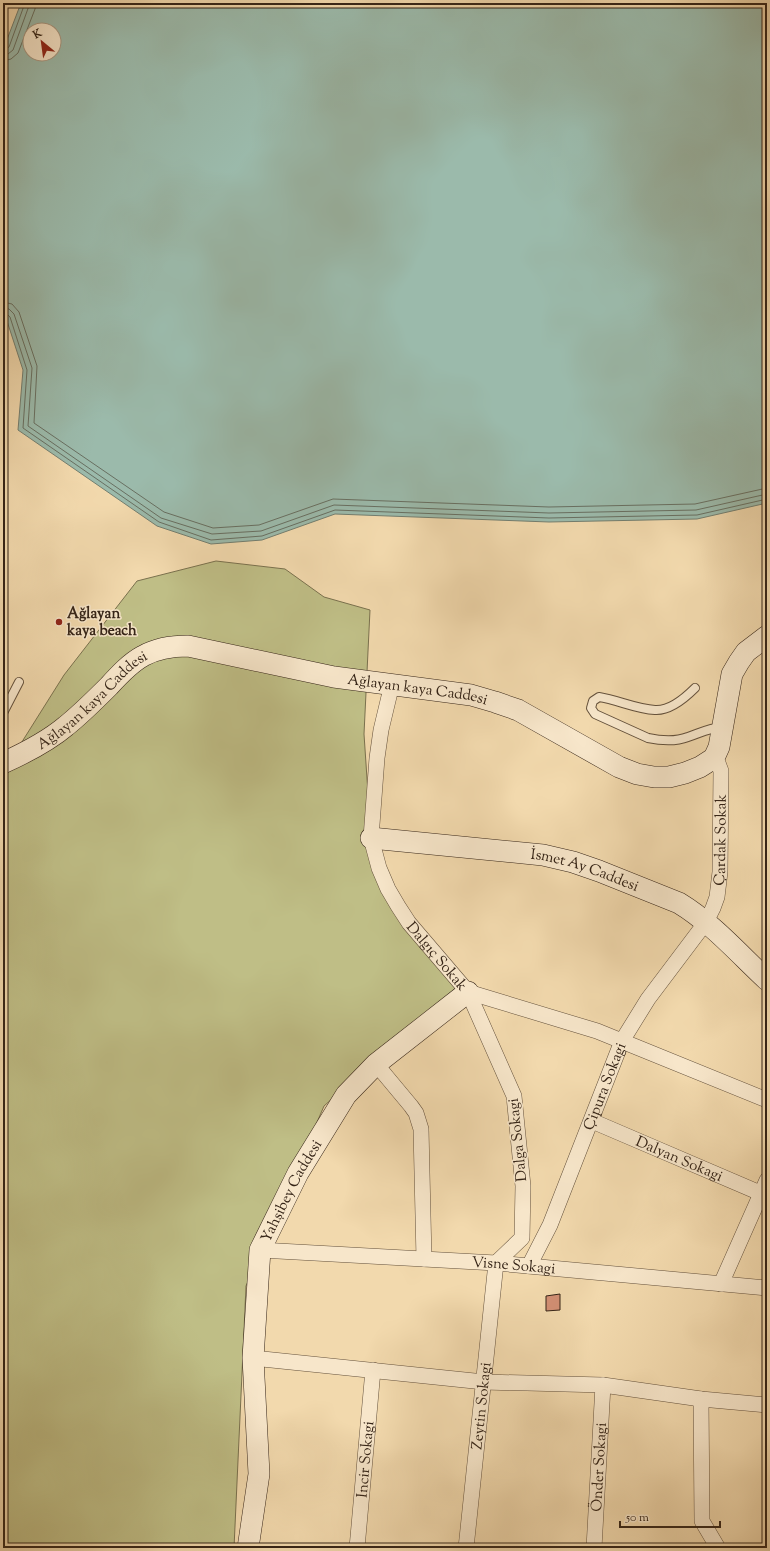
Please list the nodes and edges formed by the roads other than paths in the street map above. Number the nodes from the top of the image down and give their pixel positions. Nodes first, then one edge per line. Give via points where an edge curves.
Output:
1 (767, 636) edge
2 (19, 682) dead end
3 (392, 684) junction
4 (695, 688) dead end
5 (3, 713) edge
6 (722, 727) junction
7 (714, 758) junction
8 (3, 763) edge
9 (371, 838) junction
10 (706, 922) junction
11 (767, 980) edge
12 (468, 992) junction
13 (622, 1041) junction
14 (376, 1064) junction
15 (767, 1100) edge
16 (592, 1121) junction
17 (767, 1180) edge
18 (764, 1195) edge
19 (260, 1250) junction
20 (424, 1259) junction
21 (496, 1263) junction
22 (529, 1266) junction
23 (721, 1284) junction
24 (767, 1288) edge
25 (253, 1358) junction
26 (373, 1370) junction
27 (484, 1382) junction
28 (603, 1385) junction
29 (701, 1399) junction
30 (767, 1404) edge
31 (248, 1548) edge
32 (357, 1548) edge
33 (470, 1548) edge
34 (594, 1548) edge
35 (718, 1548) edge

1 - 6 street via 746,652 732,674
2 - 5 lane
3 - 7 street, Ağlayan kaya Caddesi via 471,695 518,710 619,767 637,774 654,777 685,774
3 - 8 street, Ağlayan kaya Caddesi via 334,677 188,646 159,649 144,655 129,666 66,727 44,742
3 - 9 street, Dalgıç Sokak via 376,758
4 - 6 lane via 681,701 655,710 599,698 593,701 591,708 595,714 656,740 673,741
6 - 7 street via 719,747
7 - 10 street, Çardak Sokak via 721,771 720,872 717,896
9 - 10 street, İsmet Ay Caddesi via 523,852 573,862 679,903
9 - 12 street, Dalgıç Sokak via 379,868 398,906 409,923
10 - 11 street, İsmet Ay Caddesi
10 - 13 street, Çipura Sokagi via 648,1000
12 - 13 street, Dalgıç Sokak
12 - 14 street, Yahşibey Caddesi
12 - 21 street, Dalga Sokagi via 514,1096 523,1186 522,1238
13 - 15 street, Dalgıç Sokak
13 - 16 street, Çipura Sokagi
14 - 19 street, Yahşibey Caddesi via 346,1095 302,1166
14 - 20 street via 412,1106 422,1129
16 - 18 street, Dalyan Sokagi
16 - 22 street, Çipura Sokagi via 550,1225
17 - 18 street
18 - 23 street
19 - 20 street, Visne Sokagi
19 - 25 street, Yahşibey Caddesi
20 - 21 street, Visne Sokagi
21 - 22 street, Visne Sokagi
21 - 27 street, Zeytin Sokagi
22 - 23 street, Visne Sokagi
23 - 24 street, Visne Sokagi
25 - 26 street
25 - 31 street, Yahşibey Caddesi via 259,1474
26 - 27 street
26 - 32 street, Incir Sokagi
27 - 28 street
27 - 33 street, Zeytin Sokagi
28 - 29 street
28 - 34 street, Önder Sokagi
29 - 30 street
29 - 35 street via 702,1521

